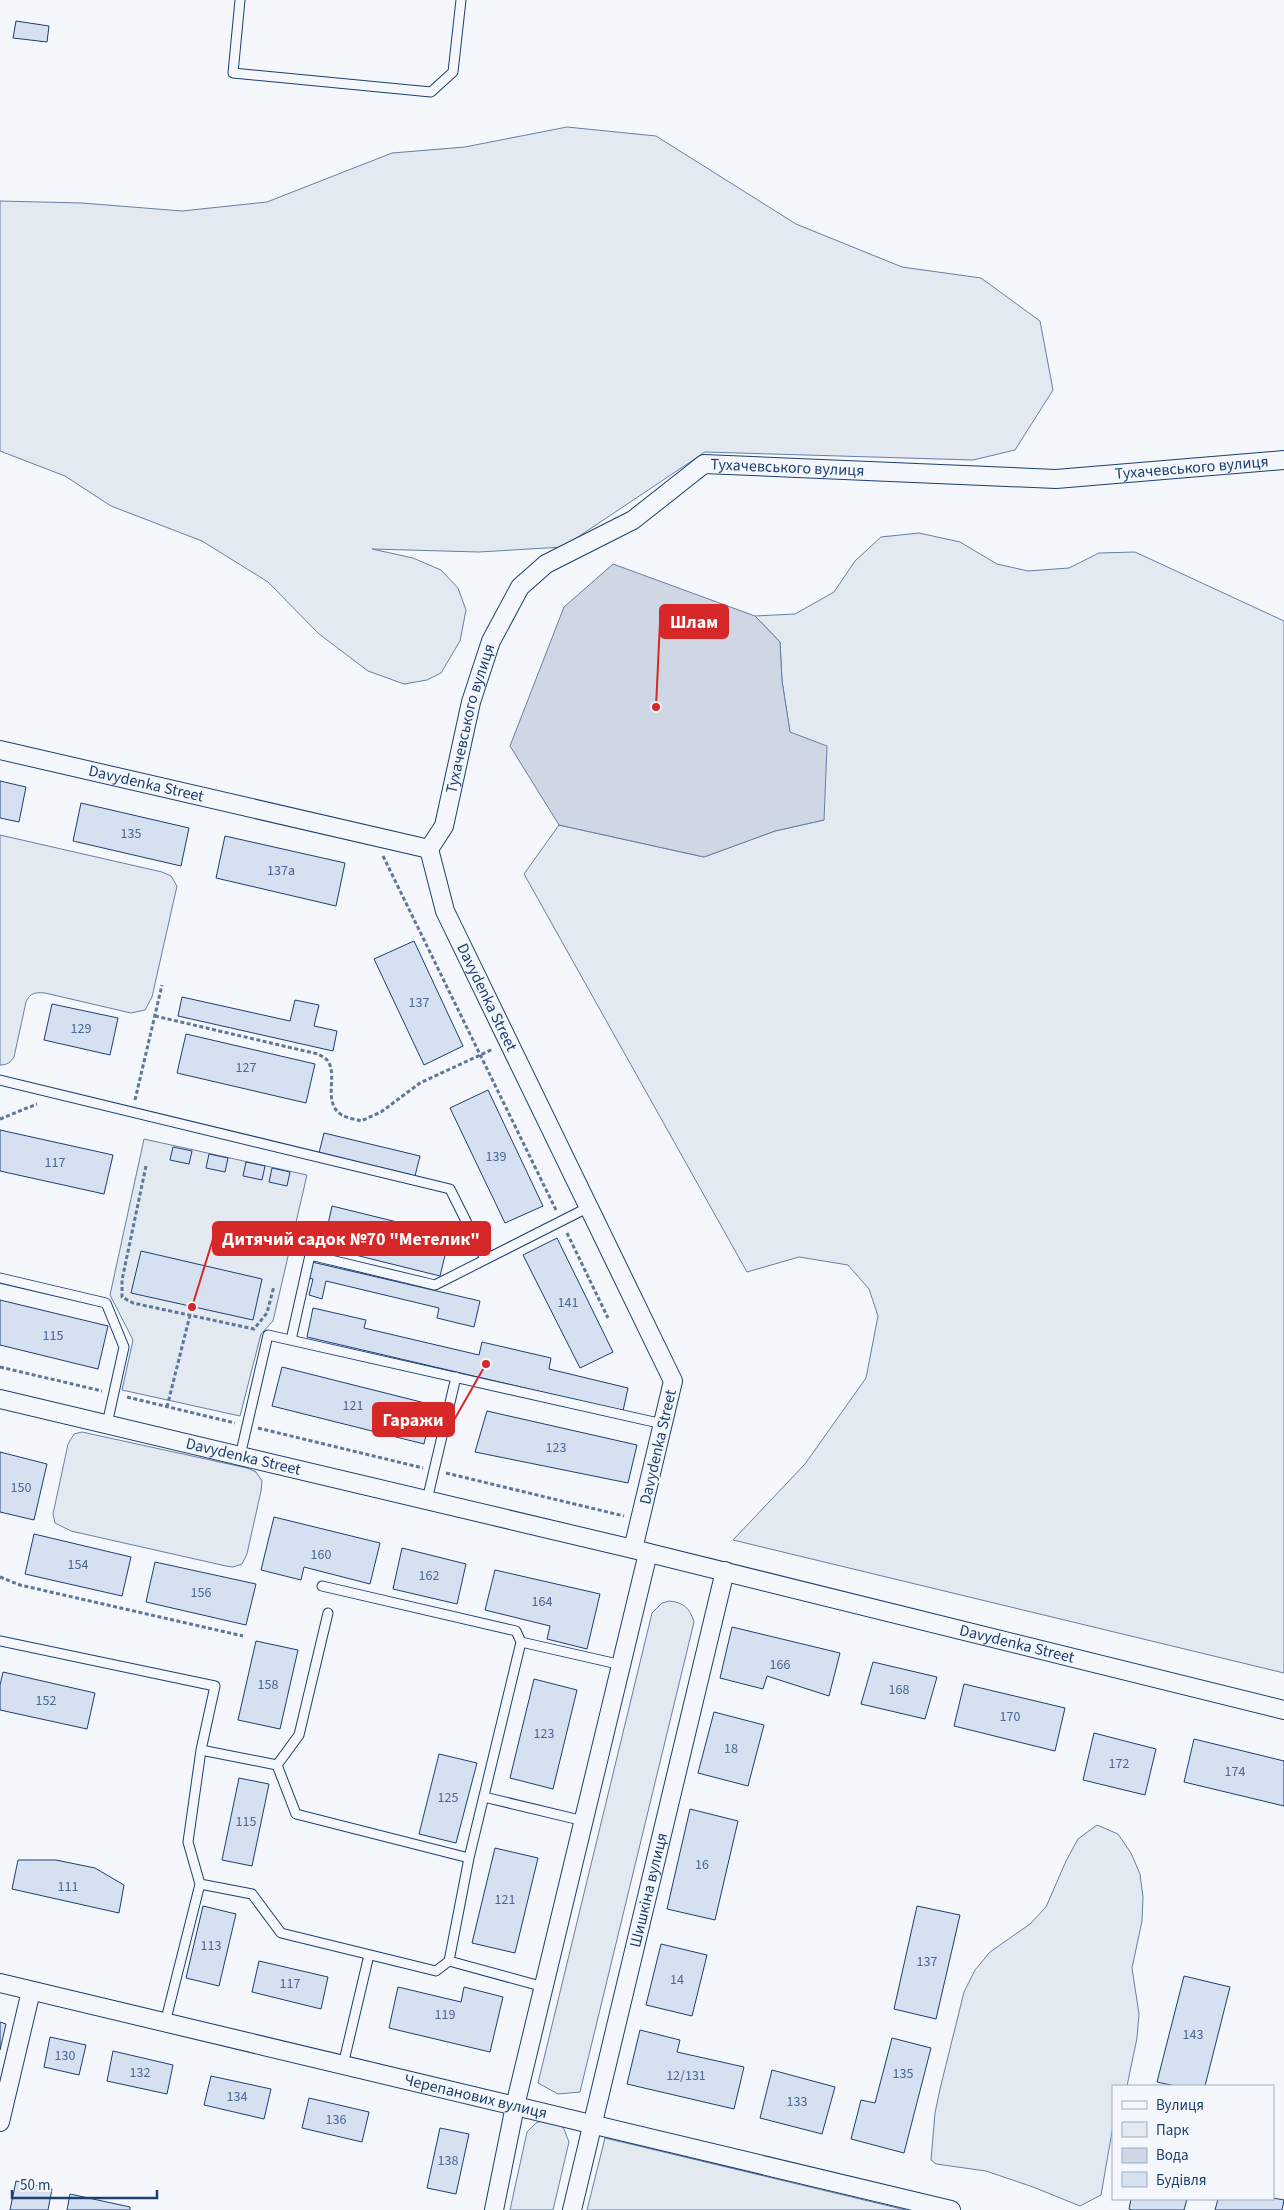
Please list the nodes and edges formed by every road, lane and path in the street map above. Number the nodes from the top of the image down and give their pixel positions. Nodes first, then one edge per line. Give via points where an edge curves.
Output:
1 (240, 0) edge
2 (461, 0) edge
3 (1284, 460) edge
4 (0, 750) edge
5 (373, 835) junction
6 (429, 849) junction
7 (162, 985) dead end
8 (155, 1016) junction
9 (509, 1042) junction
10 (480, 1056) junction
11 (0, 1080) edge
12 (60, 1095) junction
13 (132, 1113) junction
14 (0, 1119) edge
15 (146, 1166) dead end
16 (589, 1207) junction
17 (561, 1221) junction
18 (485, 1259) junction
19 (0, 1278) edge
20 (274, 1286) dead end
21 (192, 1307) dead end
22 (190, 1316) junction
23 (608, 1318) dead end
24 (291, 1340) junction
25 (0, 1367) edge
26 (456, 1377) junction
27 (114, 1394) junction
28 (0, 1399) edge
29 (167, 1407) junction
30 (107, 1424) junction
31 (663, 1424) junction
32 (247, 1426) junction
33 (240, 1456) junction
34 (434, 1470) junction
35 (427, 1500) junction
36 (640, 1520) junction
37 (641, 1551) junction
38 (725, 1571) junction
39 (0, 1577) edge
40 (322, 1586) dead end
41 (328, 1613) dead end
42 (243, 1636) dead end
43 (0, 1641) edge
44 (521, 1642) junction
45 (622, 1665) junction
46 (1284, 1710) edge
47 (201, 1750) junction
48 (277, 1765) junction
49 (484, 1797) junction
50 (584, 1821) junction
51 (469, 1858) junction
52 (200, 1884) junction
53 (369, 1955) junction
54 (449, 1961) junction
55 (0, 1983) edge
56 (544, 1987) junction
57 (32, 1991) junction
58 (166, 2023) junction
59 (343, 2065) junction
60 (515, 2106) junction
61 (0, 2122) edge
62 (593, 2125) junction
63 (494, 2210) edge
64 (572, 2210) edge
65 (951, 2210) edge

1 - 2 lane via 233,73 431,92 453,72
3 - 6 street, Тухачевського вулиця via 1056,479 704,464 633,520 546,564 520,587 491,641 471,702 444,826
4 - 5 street, Davydenka Street
5 - 6 street, Davydenka Street
5 - 10 path
6 - 9 street, Davydenka Street via 445,911
7 - 8 path
8 - 10 path via 318,1054 327,1060 332,1072 332,1102 341,1115 361,1120 381,1112 420,1083
8 - 13 path
9 - 10 path
9 - 16 street, Davydenka Street
10 - 17 path
11 - 12 lane
12 - 13 lane
12 - 14 path
13 - 18 lane via 450,1189
15 - 22 path via 122,1280 122,1297 133,1303
16 - 17 lane
16 - 31 street, Davydenka Street via 673,1381
17 - 18 lane
17 - 23 path
18 - 24 lane via 435,1285 310,1255
19 - 27 lane via 106,1303 124,1347
20 - 22 path via 267,1313 254,1329
21 - 22 path
22 - 29 path
24 - 26 lane
24 - 32 lane via 268,1334
25 - 27 path
26 - 31 lane
26 - 34 lane
27 - 29 path
27 - 30 lane
28 - 30 street, Davydenka Street
29 - 32 path
30 - 33 street, Davydenka Street
31 - 36 street, Davydenka Street
32 - 33 lane
32 - 34 path
33 - 35 street, Davydenka Street
34 - 35 lane
34 - 36 path
35 - 37 street, Davydenka Street
36 - 37 street, Davydenka Street
37 - 38 street, Davydenka Street
37 - 45 street
38 - 46 street, Davydenka Street
38 - 62 street, Шишкiна вулиця
39 - 42 path via 20,1585
40 - 44 lane via 516,1632
41 - 48 lane via 299,1735
43 - 47 lane via 215,1686
44 - 45 lane
44 - 49 lane
45 - 50 street
47 - 48 lane
47 - 52 lane via 188,1842
48 - 51 lane via 296,1814
49 - 50 lane
49 - 51 lane
50 - 56 street
51 - 54 lane
52 - 53 lane via 252,1894 281,1933
52 - 58 lane
53 - 54 lane via 436,1971
53 - 59 lane
54 - 56 lane
55 - 57 street, Черепанових вулиця
56 - 60 street
57 - 58 street, Черепанових вулиця
57 - 61 street
58 - 59 street, Черепанових вулиця
59 - 60 street, Черепанових вулиця
60 - 62 street, Черепанових вулиця
60 - 63 street
62 - 64 street, Шишкiна вулиця
62 - 65 street, Черепанових вулиця

